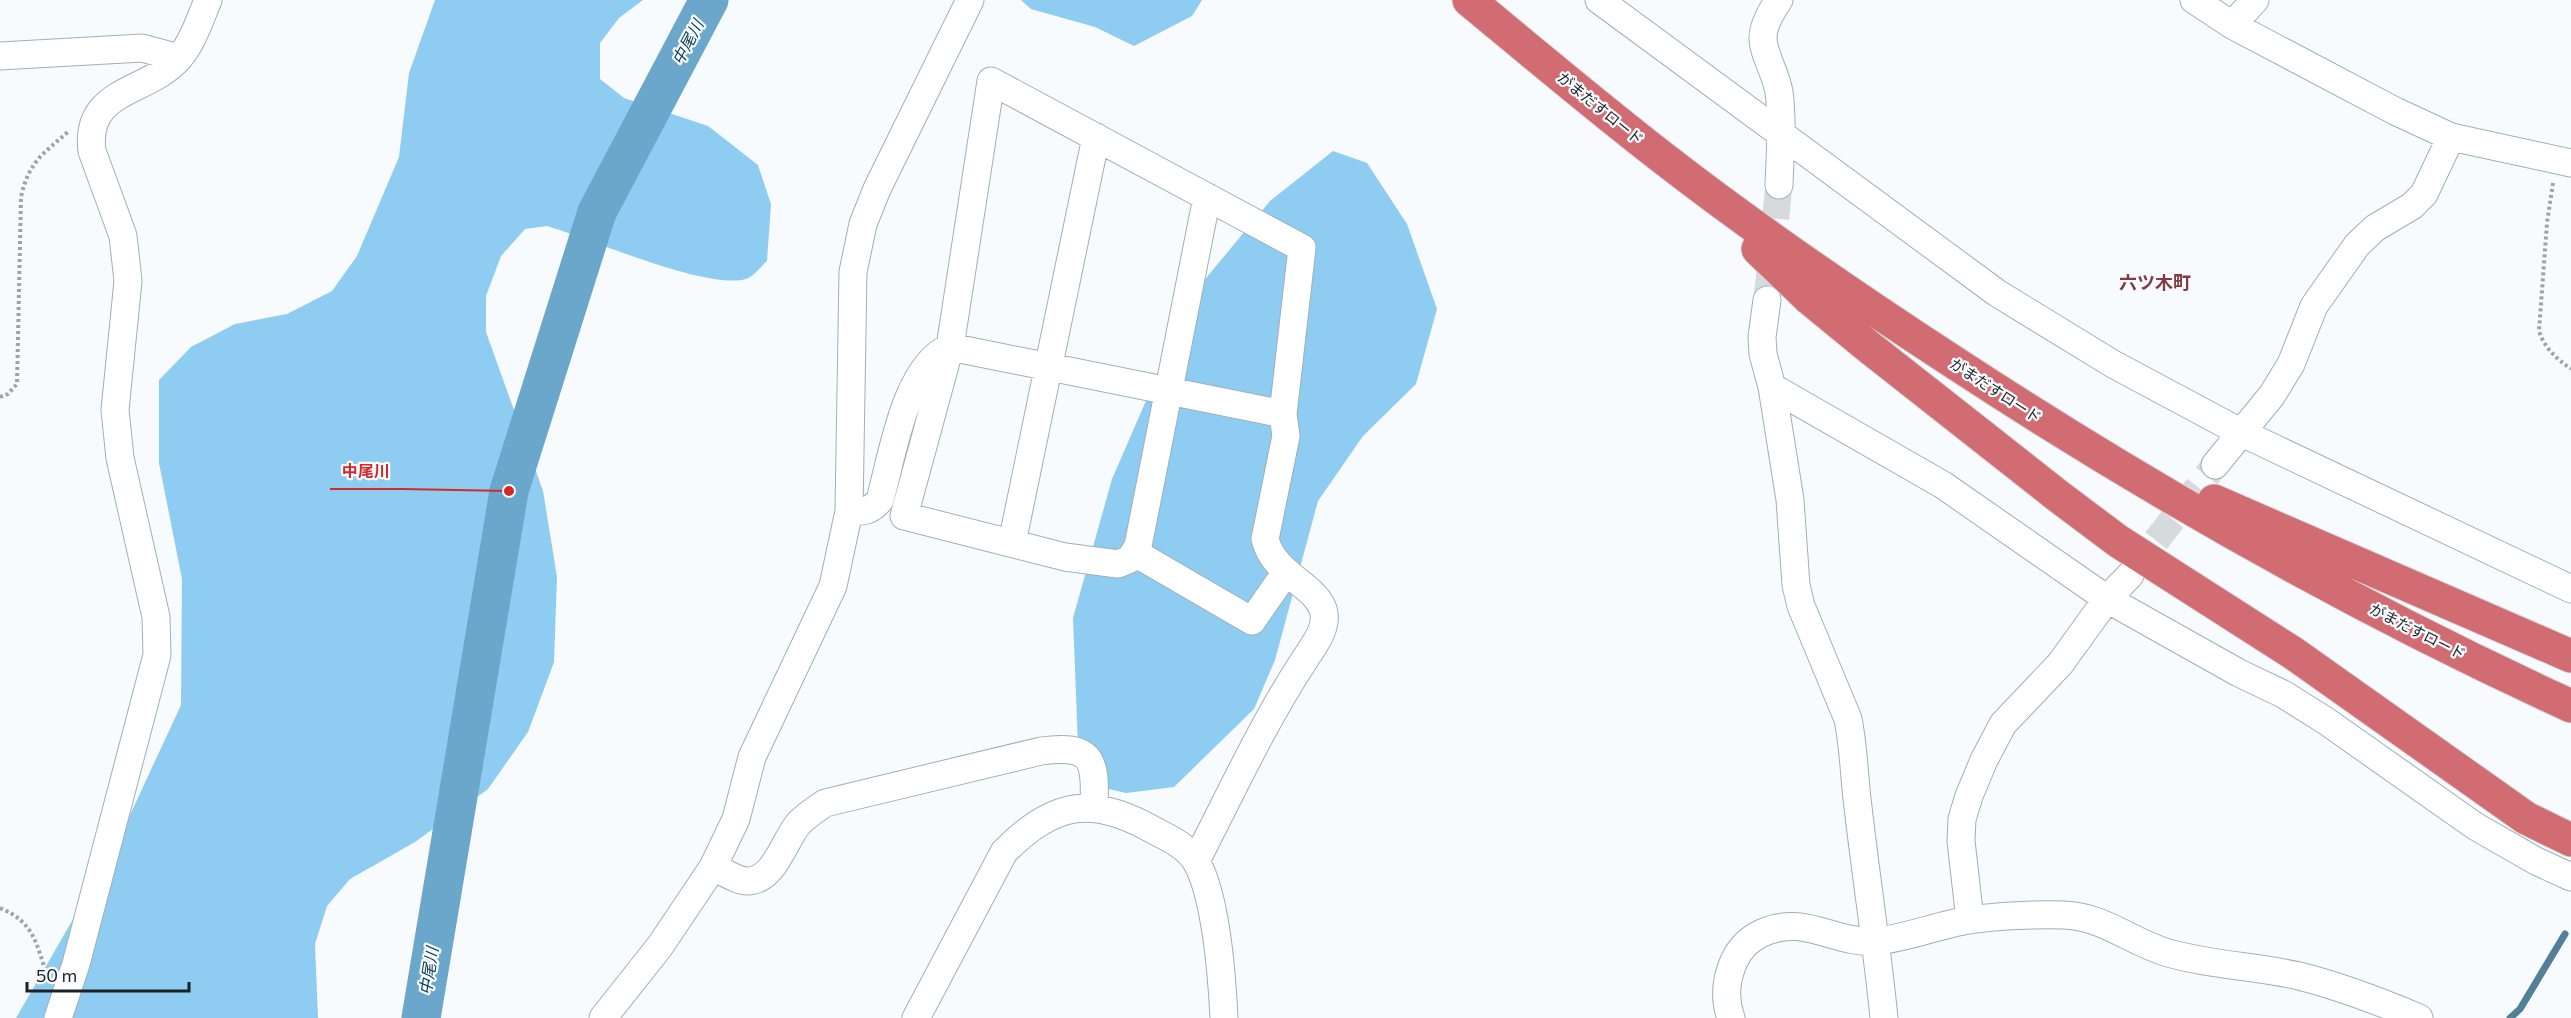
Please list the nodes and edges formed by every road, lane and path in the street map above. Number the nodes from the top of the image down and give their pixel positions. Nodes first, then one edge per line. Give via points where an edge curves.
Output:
1 (208, 0) edge
2 (970, 0) edge
3 (1468, 0) edge
4 (1599, 0) edge
5 (1779, 0) edge
6 (2194, 0) edge
7 (2256, 0) edge
8 (2232, 25) junction
9 (0, 56) edge
10 (179, 58) junction
11 (95, 118) junction
12 (1781, 132) junction
13 (1096, 137) junction
14 (2451, 137) junction
15 (1664, 159) junction
16 (2564, 162) edge
17 (1779, 185) tunnel mouth
18 (1207, 197) junction
19 (1767, 300) tunnel mouth
20 (950, 347) junction
21 (1048, 367) junction
22 (2571, 369) edge
23 (1772, 387) junction
24 (1168, 391) junction
25 (0, 397) edge
26 (1283, 414) junction
27 (2047, 423) junction
28 (2240, 432) junction
29 (2215, 465) tunnel mouth
30 (849, 511) junction
31 (1012, 543) junction
32 (1135, 553) junction
33 (1286, 572) junction
34 (2130, 575) tunnel mouth
35 (2571, 589) edge
36 (2107, 599) junction
37 (2571, 656) edge
38 (2571, 706) edge
39 (1094, 806) junction
40 (2571, 840) edge
41 (1196, 861) junction
42 (712, 867) junction
43 (2571, 877) edge
44 (0, 908) edge
45 (1970, 920) junction
46 (1877, 941) junction
47 (60, 1011) edge
48 (603, 1018) edge
49 (916, 1018) edge
50 (1224, 1018) edge
51 (1731, 1018) edge
52 (1884, 1018) edge
53 (2419, 1018) edge

1 - 10 street via 194,35
2 - 30 street via 863,225 853,272
3 - 15 highway, がまだすロード
4 - 12 street
5 - 12 street via 1764,28 1763,40 1779,91
6 - 8 street
7 - 8 street
8 - 14 street
9 - 10 street via 142,48
10 - 11 street via 106,104
11 - 25 path via 77,124 36,161 26,179 21,197 17,384 9,394
11 - 47 street via 90,137 92,151 123,236 128,281 115,410 120,458 156,617 157,655 76,964
12 - 17 street
12 - 28 street via 1997,293 2113,364
13 - 18 street
13 - 20 street via 991,81
13 - 21 street
14 - 16 street
14 - 28 street via 2424,194 2357,245 2314,306 2291,364 2272,395
15 - 27 highway, がまだすロード via 1872,309
15 - 40 highway via 1809,298 2058,496 2118,541 2293,653 2526,818
16 - 22 path via 2547,224 2538,331 2543,345
18 - 24 street
18 - 26 street via 1302,248
19 - 23 street via 1762,337
20 - 21 street
20 - 30 street via 932,358 918,379 906,406 880,500 870,510
20 - 31 street via 904,516
21 - 24 street
21 - 31 street
23 - 36 street via 1943,485
23 - 46 street via 1790,500 1796,585 1848,719
24 - 26 street
24 - 32 street
26 - 33 street via 1286,436 1265,540
27 - 37 highway via 2233,510
27 - 38 highway, がまだすロード via 2269,554
28 - 29 street
28 - 35 street
30 - 42 street via 832,586 752,757 736,819
31 - 32 street via 1065,557 1118,564
32 - 33 street via 1252,621
33 - 41 street via 1317,599 1324,622 1319,637 1276,702
34 - 36 street
36 - 43 street via 2283,694 2475,826
36 - 45 street via 2060,664 2003,723 1980,769 1962,819
39 - 41 street via 1143,824 1180,845
39 - 42 street via 1095,771 1090,761 1075,750 1041,751 825,803 799,824 773,866 754,880 744,881
39 - 49 street via 1057,813 1020,836 1004,852
41 - 50 street via 1207,885
42 - 48 street via 660,946
44 - 47 path via 16,914 33,934
45 - 46 street
45 - 53 street via 2064,915 2094,919 2165,952 2301,977
46 - 51 street via 1856,940 1794,924 1755,936 1739,950 1730,970 1727,988
46 - 52 street

